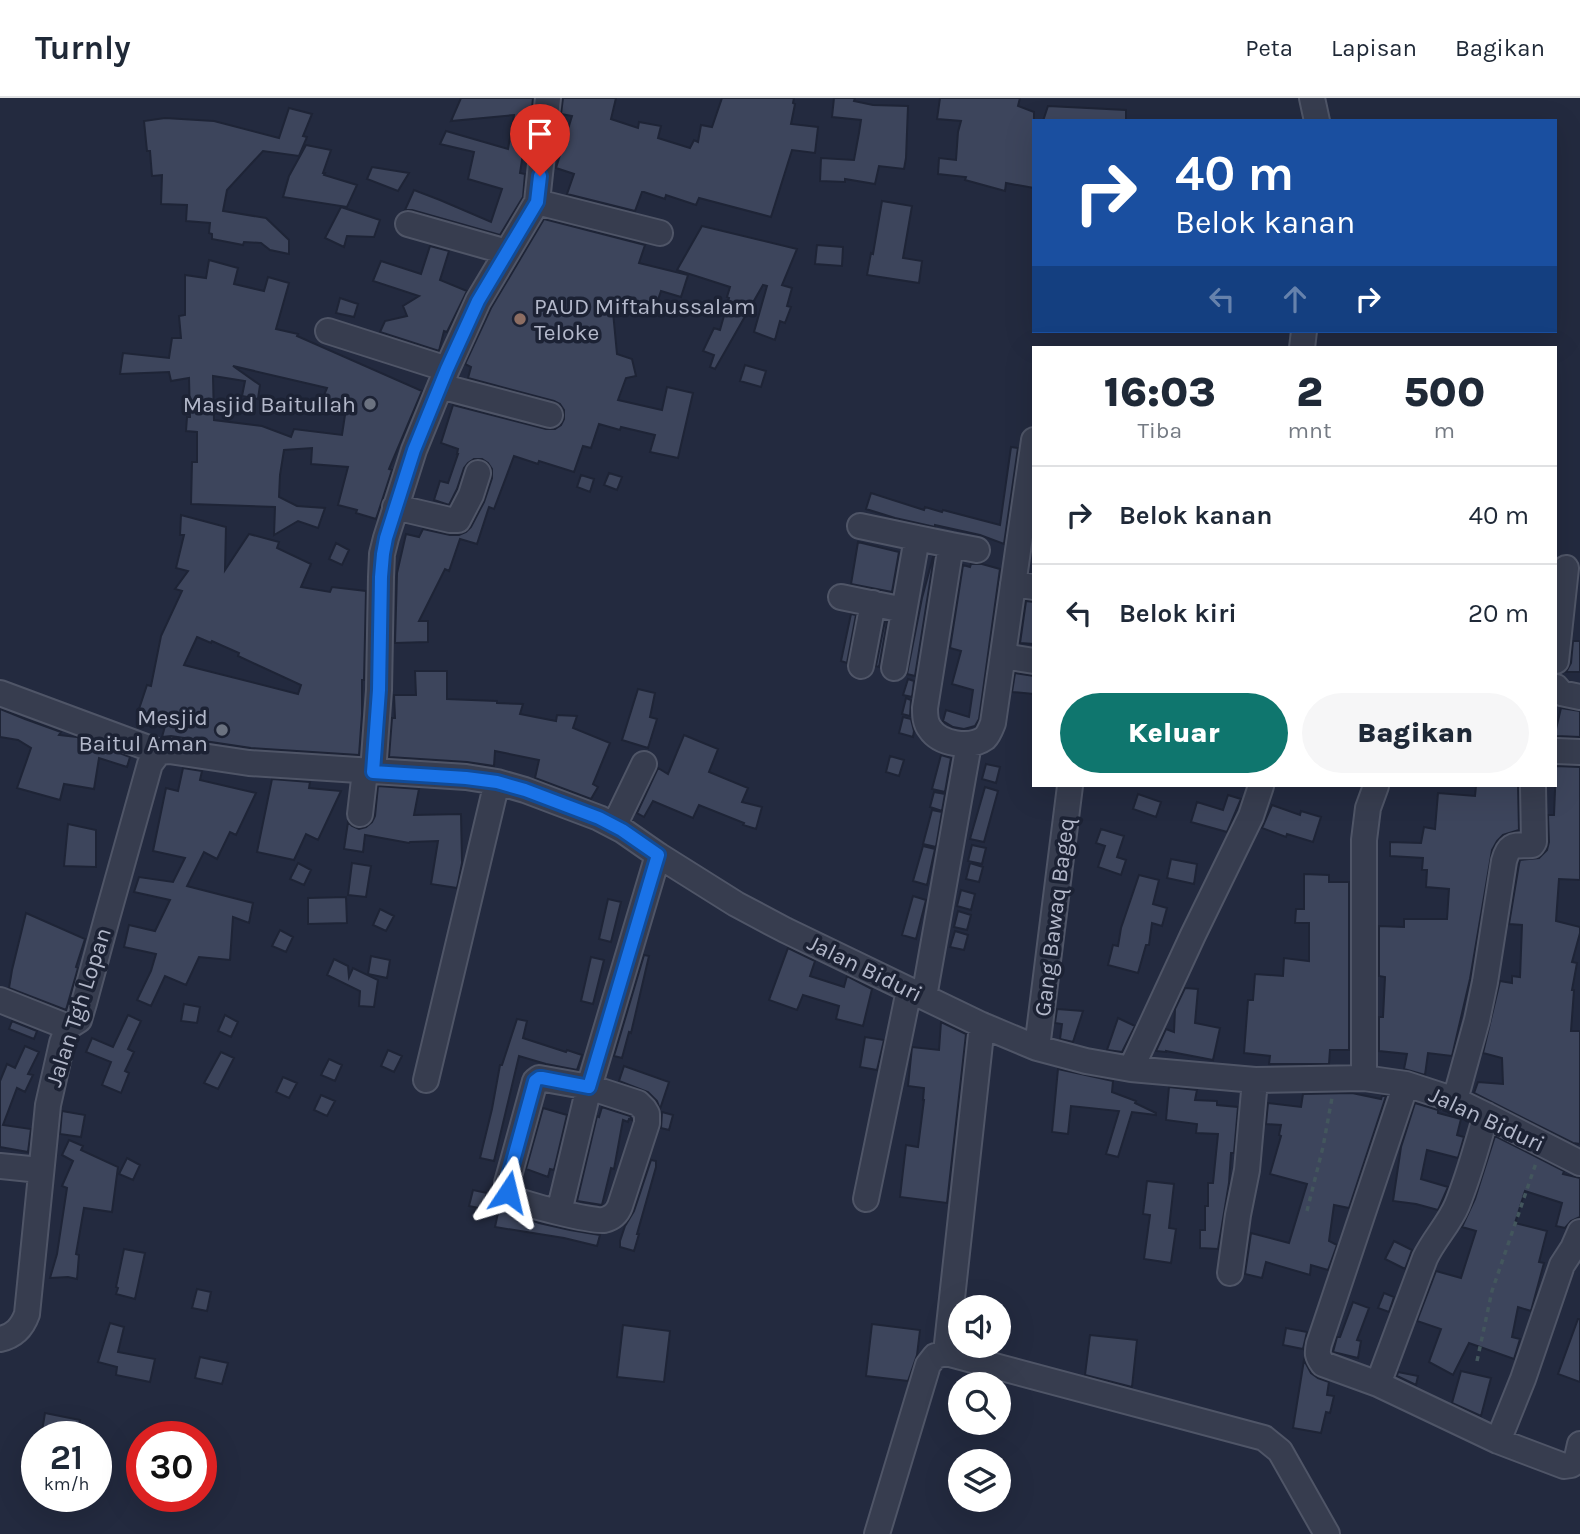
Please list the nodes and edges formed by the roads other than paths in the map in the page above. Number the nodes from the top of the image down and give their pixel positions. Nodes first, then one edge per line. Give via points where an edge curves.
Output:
1 (548, 98) edge
2 (1312, 98) edge
3 (1317, 119) edge
4 (537, 202) junction
5 (408, 224) dead end
6 (660, 233) dead end
7 (507, 252) junction
8 (328, 331) dead end
9 (444, 378) junction
10 (550, 415) dead end
11 (1032, 469) edge
12 (478, 473) dead end
13 (395, 507) junction
14 (860, 526) dead end
15 (917, 538) junction
16 (951, 545) junction
17 (977, 550) dead end
18 (1567, 565) edge
19 (1024, 585) edge
20 (841, 597) dead end
21 (873, 603) junction
22 (904, 610) junction
23 (1557, 652) edge
24 (1003, 656) junction
25 (1032, 661) edge
26 (861, 666) dead end
27 (894, 668) dead end
28 (1557, 688) edge
29 (0, 693) edge
30 (1580, 697) edge
31 (969, 744) junction
32 (1557, 751) edge
33 (159, 752) junction
34 (1580, 752) edge
35 (644, 764) dead end
36 (369, 772) junction
37 (497, 782) junction
38 (1070, 787) edge
39 (1261, 787) edge
40 (1376, 787) edge
41 (1533, 787) edge
42 (360, 814) dead end
43 (614, 826) junction
44 (658, 855) junction
45 (917, 993) junction
46 (0, 1000) edge
47 (982, 1025) junction
48 (68, 1027) junction
49 (1037, 1048) junction
50 (1131, 1069) junction
51 (1364, 1078) junction
52 (426, 1080) dead end
53 (1255, 1080) junction
54 (1406, 1084) junction
55 (589, 1087) junction
56 (1455, 1100) junction
57 (1486, 1115) junction
58 (1580, 1163) edge
59 (0, 1166) edge
60 (40, 1170) junction
61 (866, 1199) dead end
62 (559, 1212) junction
63 (1580, 1232) edge
64 (1230, 1273) dead end
65 (0, 1339) edge
66 (946, 1353) junction
67 (1378, 1384) junction
68 (1498, 1441) junction
69 (1580, 1444) edge
70 (877, 1534) edge
71 (1327, 1534) edge

1 - 4 street
2 - 3 street
4 - 6 street
4 - 7 street
5 - 7 street
7 - 9 street via 478,301
8 - 9 street
9 - 10 street
9 - 13 street
11 - 19 street
12 - 13 street via 458,520
13 - 36 street via 383,554 379,690
14 - 15 street
15 - 16 street
15 - 22 street
16 - 17 street
16 - 31 street via 925,719 936,736
18 - 23 street
19 - 24 street
20 - 21 street
21 - 22 street
21 - 26 street
22 - 27 street
24 - 25 street
24 - 31 street via 990,731
28 - 30 street via 1561,694
29 - 33 street, Jalan Biduri
31 - 45 street
32 - 34 street
33 - 36 street, Jalan Biduri
33 - 48 street, Jalan Tgh Lopan via 150,764 79,1020
35 - 43 street
36 - 37 street, Jalan Biduri
36 - 42 street
37 - 43 street, Jalan Biduri
37 - 52 street
38 - 49 street, Gang Bawaq Bageq
39 - 50 street
40 - 51 street via 1364,841
41 - 56 street via 1534,842 1511,846 1504,860 1478,1020
43 - 44 street, Jalan Biduri
44 - 45 street, Jalan Biduri via 748,911
44 - 55 street
45 - 47 street, Jalan Biduri
45 - 61 street
46 - 48 street
47 - 49 street, Jalan Biduri
47 - 66 street
48 - 60 street, Jalan Tgh Lopan via 48,1105
49 - 50 street, Jalan Biduri
50 - 53 street, Jalan Biduri
51 - 53 street, Jalan Biduri
51 - 54 street, Jalan Biduri
53 - 64 street via 1247,1170
54 - 56 street, Jalan Biduri
54 - 67 street via 1317,1353 1323,1364
55 - 62 street
55 - 62 street via 542,1078 535,1081 507,1183 508,1192 517,1200
55 - 62 street via 638,1103 647,1114 646,1123 617,1213 602,1220
56 - 57 street, Jalan Biduri
57 - 58 street, Jalan Biduri
57 - 67 street via 1457,1204 1425,1258
59 - 60 street
60 - 65 street, Jalan Tgh Lopan via 27,1314 13,1335
63 - 68 street via 1562,1265
66 - 70 street via 935,1356 928,1365
66 - 71 street via 1264,1438 1280,1451
67 - 68 street
68 - 69 street via 1563,1466 1576,1462

